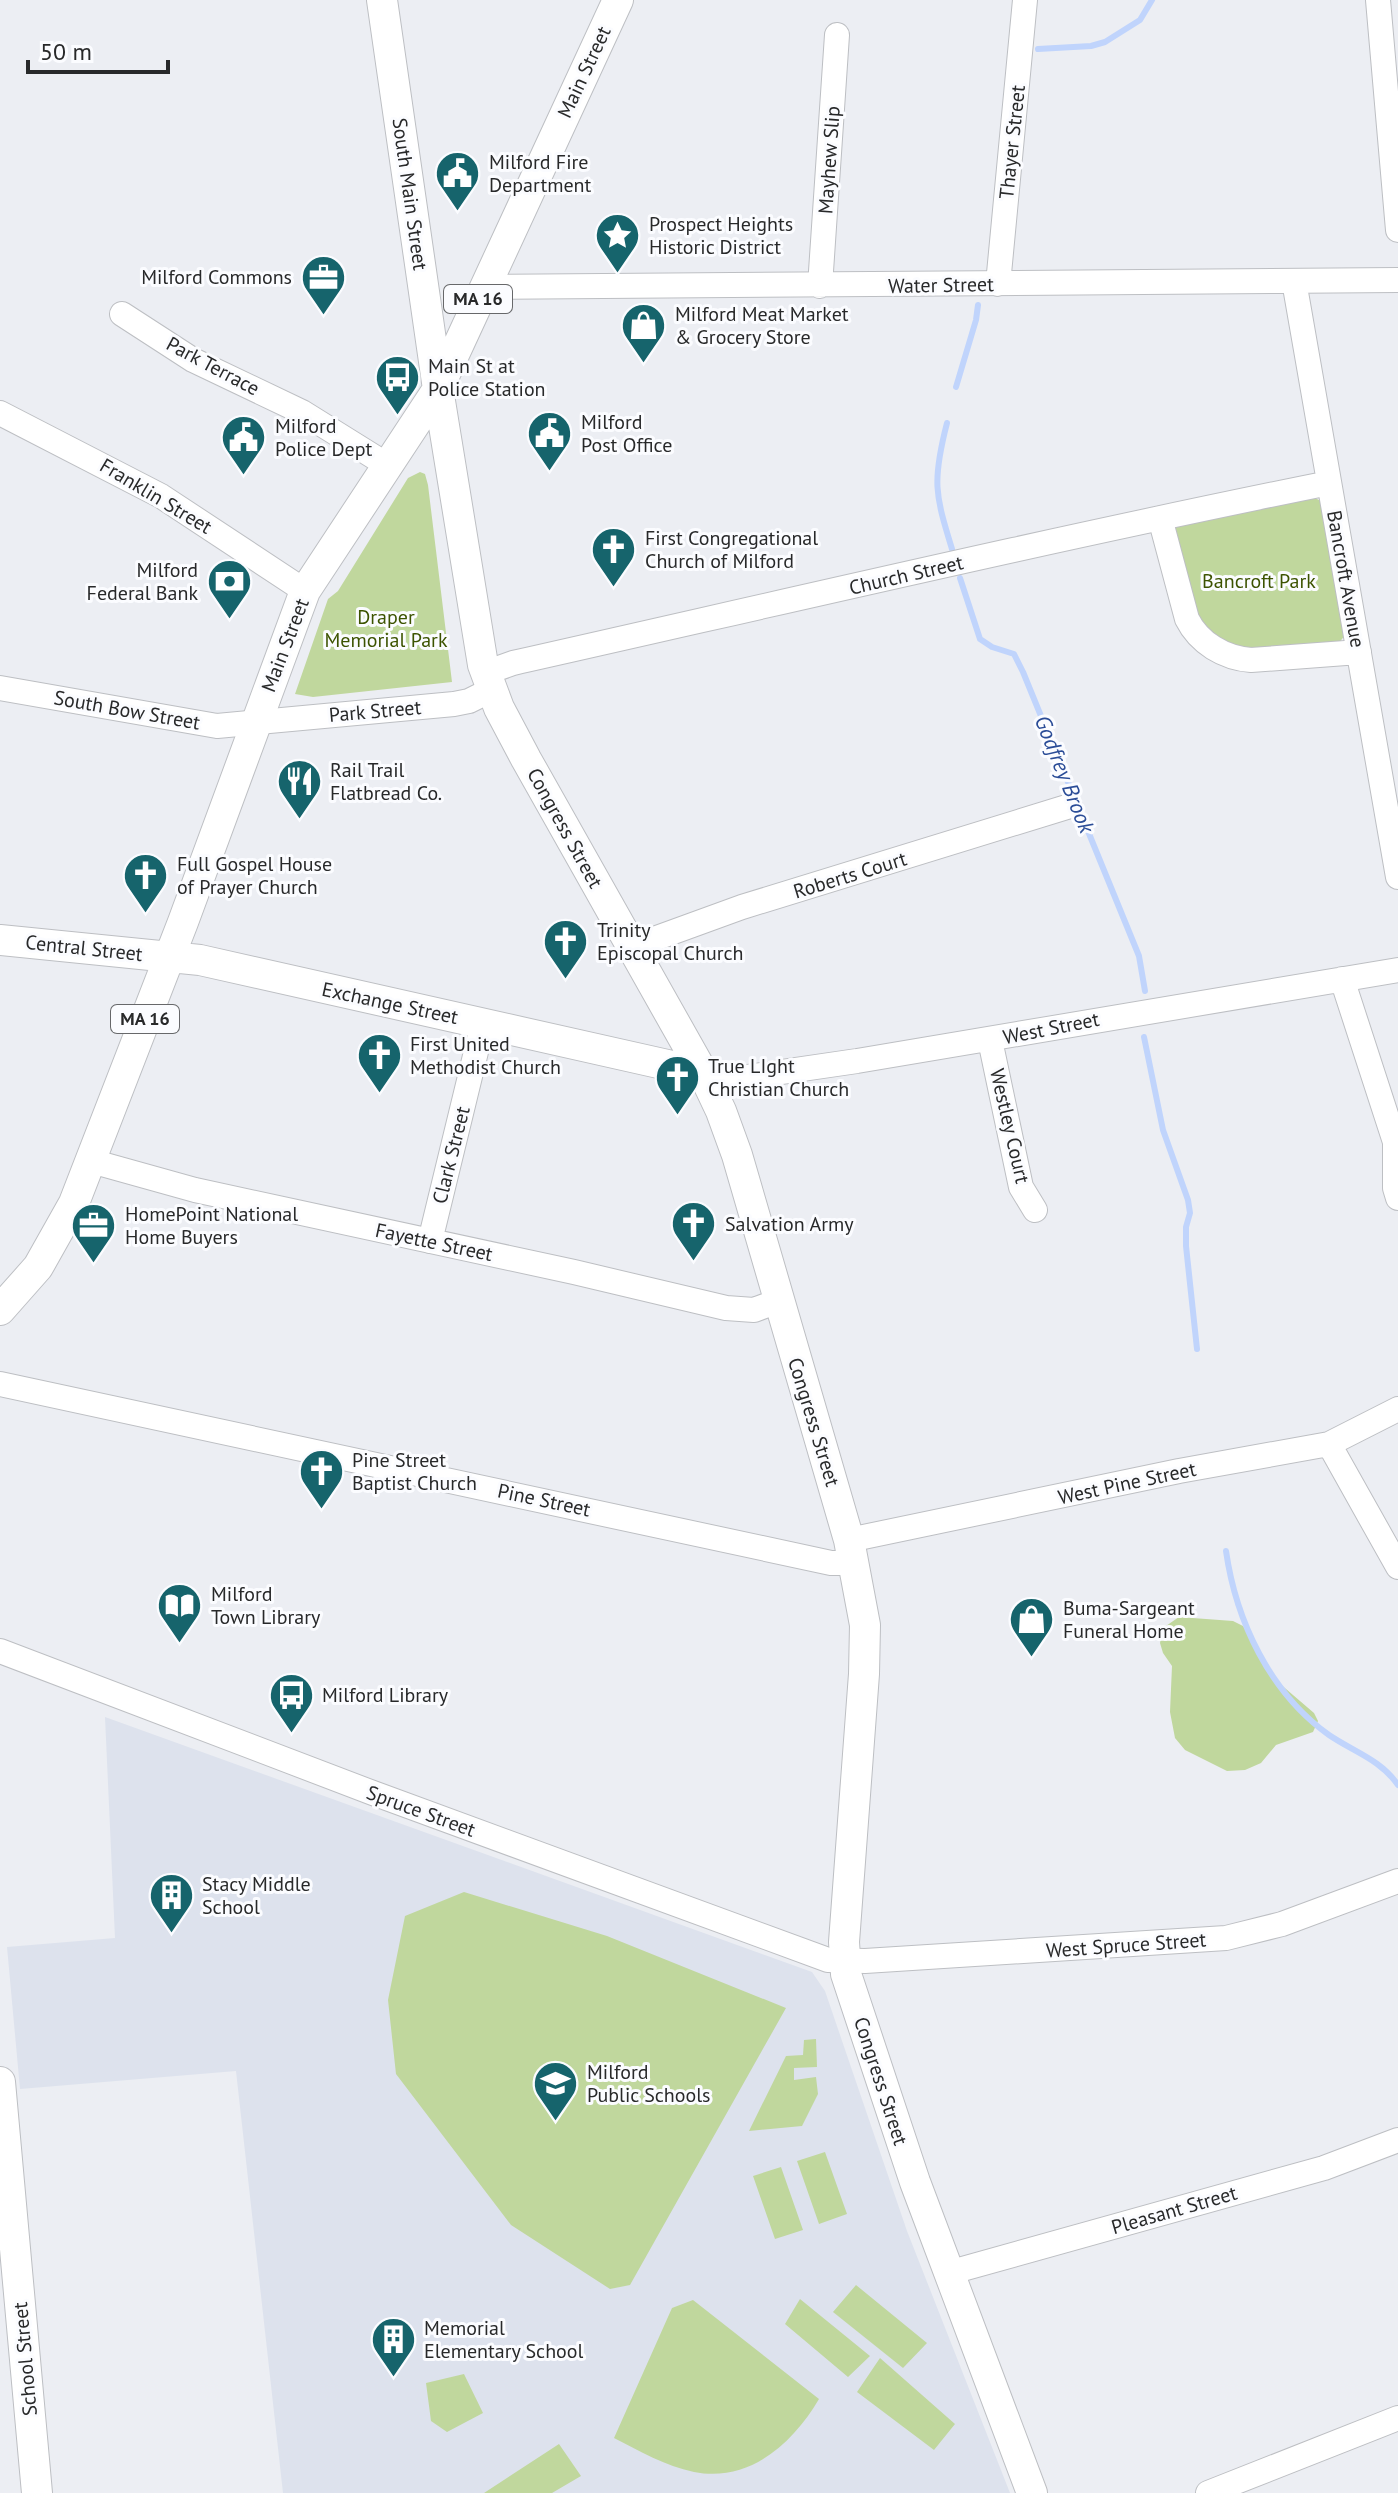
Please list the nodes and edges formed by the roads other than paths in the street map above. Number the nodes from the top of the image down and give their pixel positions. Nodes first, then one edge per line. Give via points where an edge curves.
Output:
1 (382, 0) edge
2 (618, 0) edge
3 (1025, 0) edge
4 (1378, 0) edge
5 (837, 35) dead end
6 (1398, 230) edge
7 (1398, 280) edge
8 (1294, 281) junction
9 (998, 284) junction
10 (820, 286) junction
11 (484, 287) junction
12 (122, 314) dead end
13 (438, 389) junction
14 (0, 413) edge
15 (387, 465) junction
16 (1329, 483) junction
17 (1160, 518) junction
18 (305, 591) junction
19 (1359, 652) junction
20 (488, 681) junction
21 (0, 688) edge
22 (255, 722) junction
23 (1070, 806) dead end
24 (1398, 877) edge
25 (0, 940) edge
26 (632, 947) junction
27 (169, 956) junction
28 (1398, 970) edge
29 (1342, 979) junction
30 (483, 1023) junction
31 (990, 1040) junction
32 (703, 1073) junction
33 (91, 1161) junction
34 (1398, 1198) edge
35 (1035, 1210) dead end
36 (430, 1241) junction
37 (778, 1301) junction
38 (0, 1310) edge
39 (0, 1384) edge
40 (1398, 1409) edge
41 (1329, 1444) junction
42 (852, 1552) junction
43 (1398, 1567) edge
44 (0, 1651) edge
45 (1398, 1881) edge
46 (845, 1962) junction
47 (0, 2082) edge
48 (1398, 2140) edge
49 (948, 2273) junction
50 (1398, 2418) edge
51 (37, 2493) edge
52 (1032, 2493) edge
53 (1208, 2493) edge

1 - 13 main road, South Main Street
2 - 11 main road, Main Street / MA 16
3 - 9 street, Thayer Street
4 - 6 street
5 - 10 street, Mayhew Slip
7 - 8 street, Water Street
8 - 9 street, Water Street
8 - 16 street, Bancroft Avenue
9 - 10 street, Water Street
10 - 11 street, Water Street
11 - 13 main road, Main Street / MA 16
12 - 15 street, Park Terrace via 193,360 302,412
13 - 15 main road, Main Street / MA 16
13 - 20 main road, Congress Street
14 - 18 street, Franklin Street via 161,496
15 - 18 main road, Main Street / MA 16
16 - 17 street, Church Street
16 - 19 street, Bancroft Avenue
17 - 19 street via 1187,619 1209,645 1251,660
17 - 20 street, Church Street via 513,663
18 - 22 main road, Main Street / MA 16
19 - 24 street, Bancroft Avenue
20 - 22 street, Park Street via 469,701 454,704
20 - 26 main road, Congress Street
21 - 22 street, South Bow Street via 217,726
22 - 27 main road, Main Street / MA 16
23 - 26 street, Roberts Court via 742,907
25 - 27 main road, Central Street
26 - 32 main road, Congress Street
27 - 30 main road, Exchange Street
27 - 33 main road, Main Street / MA 16
28 - 29 street, West Street
29 - 31 street, West Street
29 - 34 street via 1395,1142
30 - 32 main road, Exchange Street
30 - 36 street, Clark Street
31 - 32 street, West Street via 740,1078
31 - 35 street, Westley Court via 1021,1187
32 - 37 main road, Congress Street via 737,1155
33 - 36 street, Fayette Street via 195,1190
33 - 38 main road, Main Street / MA 16 via 51,1247
36 - 37 street, Fayette Street via 726,1308 754,1310
37 - 42 main road, Congress Street
39 - 42 street, Pine Street via 831,1563
40 - 41 street, West Pine Street
41 - 42 street, West Pine Street via 1179,1471
41 - 43 street
42 - 46 main road, Congress Street via 865,1625
44 - 46 street, Spruce Street via 821,1958
45 - 46 street, West Spruce Street via 1282,1924 1226,1938
46 - 49 main road, Congress Street
47 - 51 main road, School Street
48 - 49 street, Pleasant Street via 1324,2168
49 - 52 main road, Congress Street
50 - 53 street

